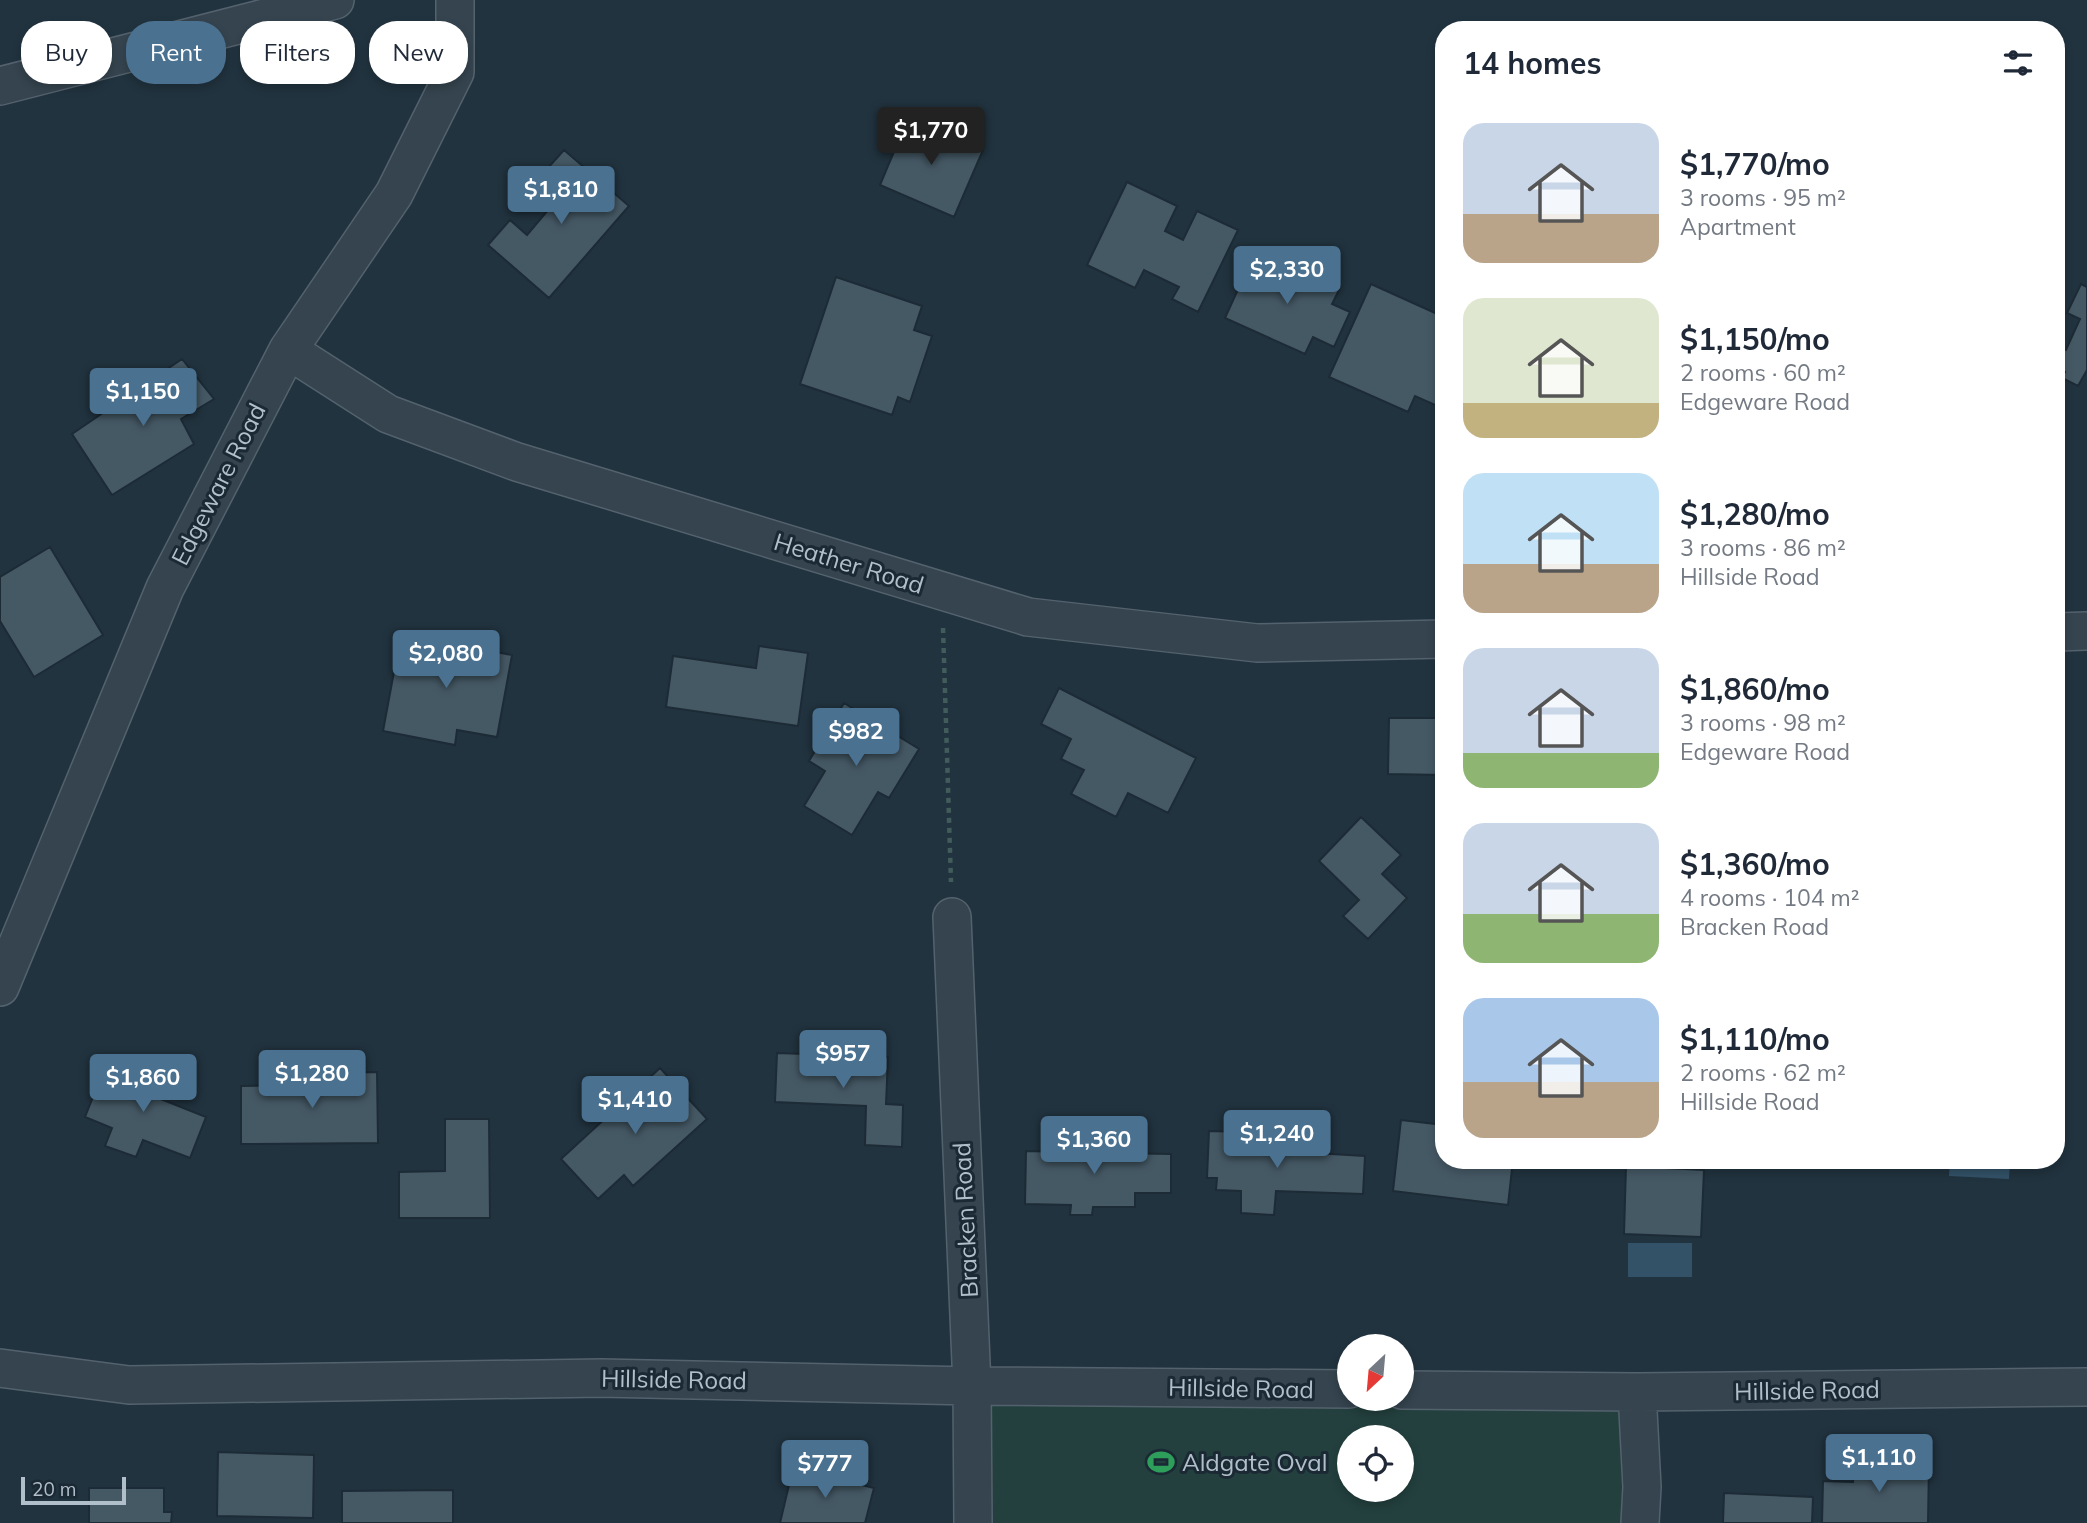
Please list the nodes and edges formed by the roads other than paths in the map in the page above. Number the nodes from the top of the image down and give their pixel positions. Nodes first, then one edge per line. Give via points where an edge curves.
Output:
1 (335, 0) edge
2 (455, 0) edge
3 (0, 86) edge
4 (288, 350) junction
5 (2087, 631) edge
6 (2065, 632) edge
7 (1435, 639) edge
8 (952, 918) road end
9 (0, 988) edge
10 (0, 1368) edge
11 (972, 1386) junction
12 (2087, 1387) edge
13 (1337, 1390) edge
14 (1414, 1390) edge
15 (1637, 1392) junction
16 (973, 1523) edge
17 (1640, 1523) edge

1 - 3 street
2 - 4 street, Edgeware Road via 455,72 394,194
4 - 7 street, Heather Road via 388,414 517,462 1028,618 1257,643
4 - 9 street, Edgeware Road via 164,587
5 - 6 street
8 - 11 street, Bracken Road
10 - 11 street, Hillside Road via 129,1385 601,1378
11 - 13 street, Hillside Road
11 - 16 street, Bracken Road
12 - 15 street, Hillside Road
14 - 15 street, Hillside Road
15 - 17 street

